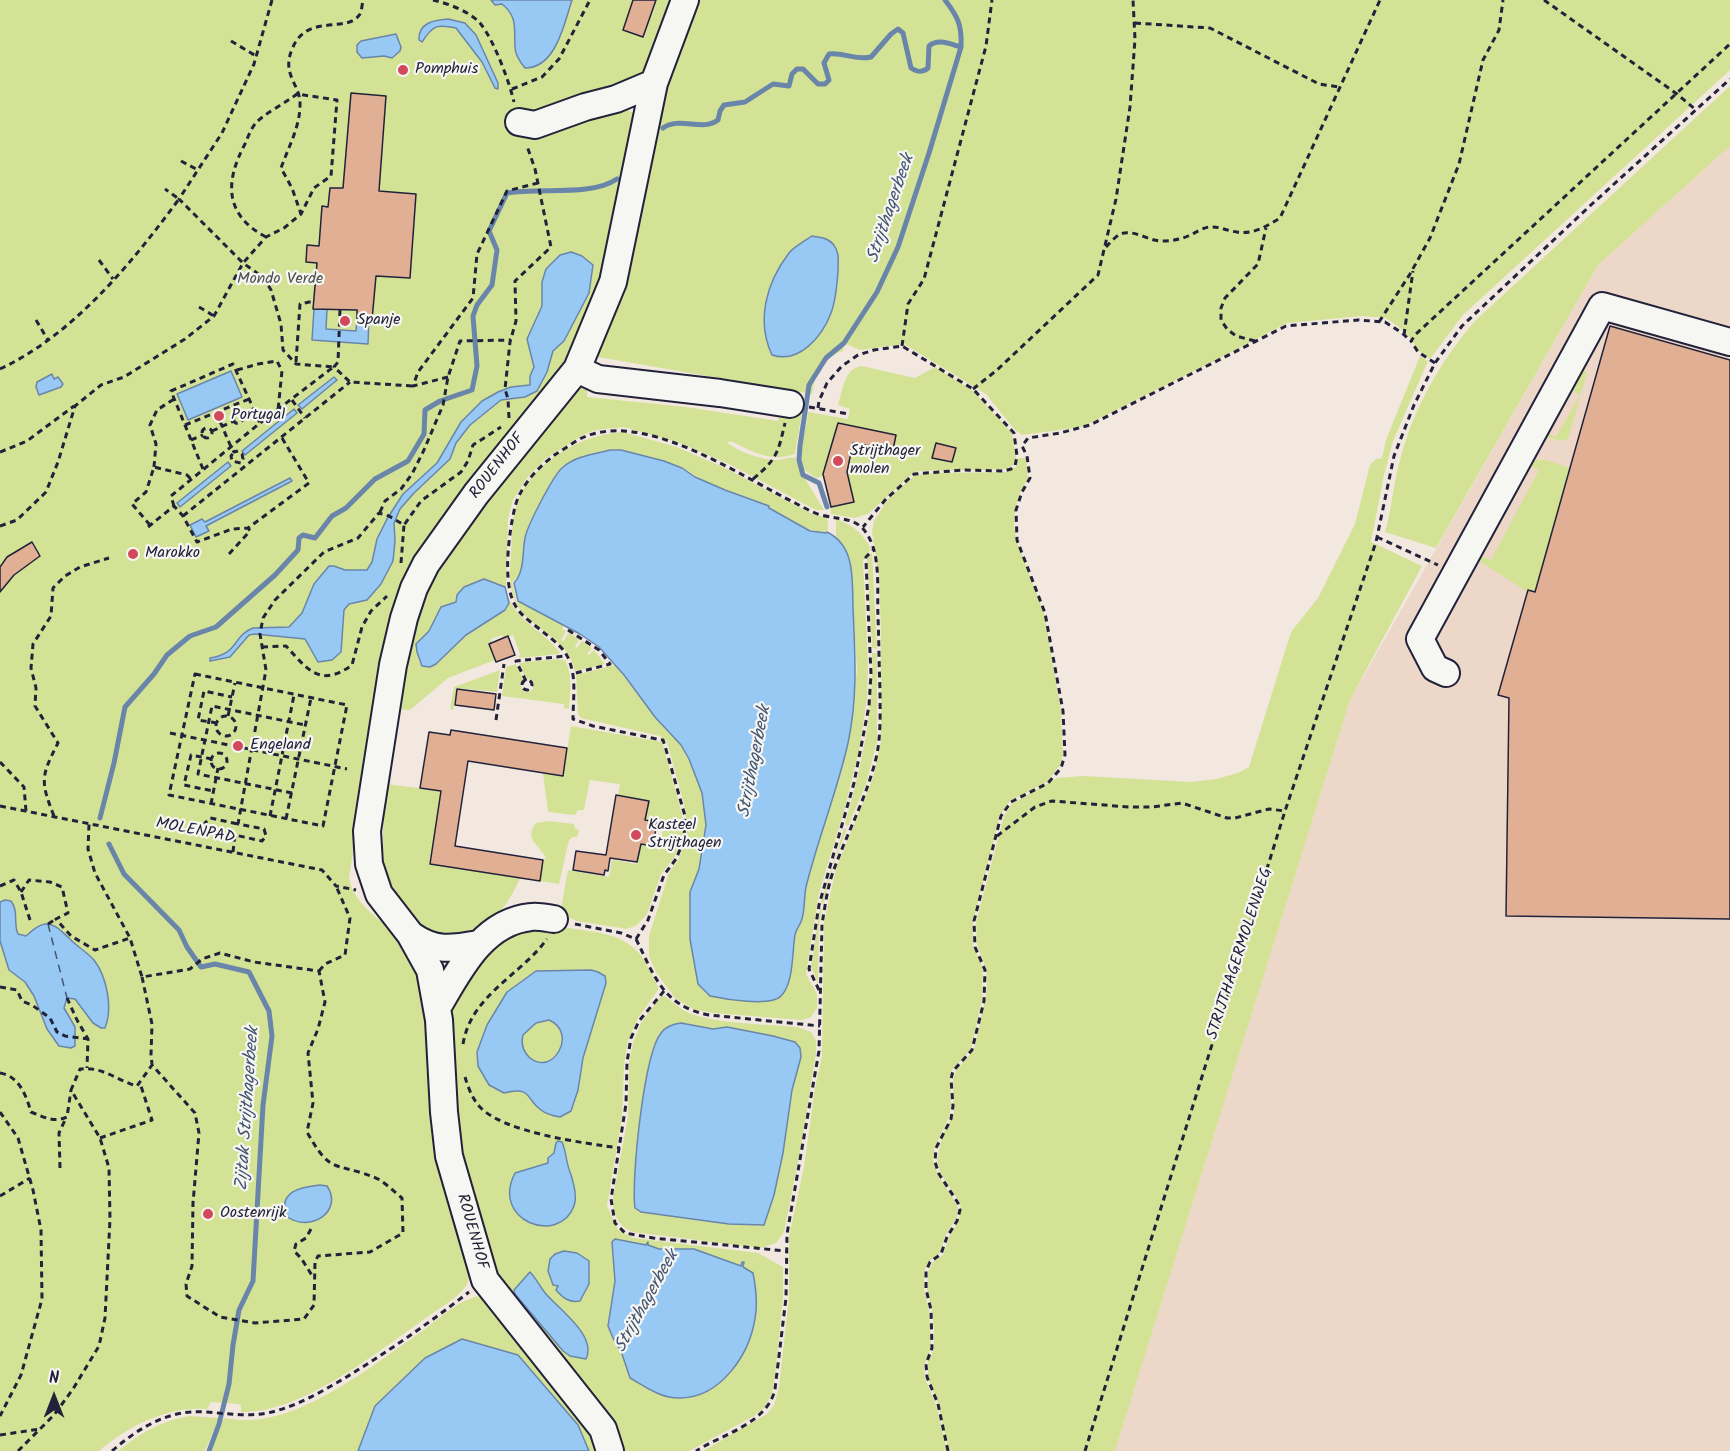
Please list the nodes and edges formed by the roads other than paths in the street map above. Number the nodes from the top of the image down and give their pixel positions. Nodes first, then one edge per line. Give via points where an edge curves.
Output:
1 (685, 0) edge
2 (654, 83) junction
3 (519, 122) road end
4 (1730, 342) edge
5 (577, 369) junction
6 (801, 405) road end
7 (1446, 673) dead end
8 (554, 919) road end
9 (410, 934) junction
10 (479, 944) junction
11 (437, 1008) junction
12 (610, 1451) edge

1 - 2 street, ROUENHOF
2 - 3 street via 535,125
2 - 5 street, ROUENHOF via 613,282
4 - 7 street via 1602,306 1420,639 1435,668
5 - 6 street via 598,380
5 - 9 street, ROUENHOF via 476,494 426,564 404,618 367,831 369,864 379,894
8 - 10 street via 532,916 505,924
9 - 10 street, ROUENHOF via 440,949
9 - 11 street, ROUENHOF via 430,970
10 - 11 street
11 - 12 street, ROUENHOF via 449,1156 485,1280 603,1429

